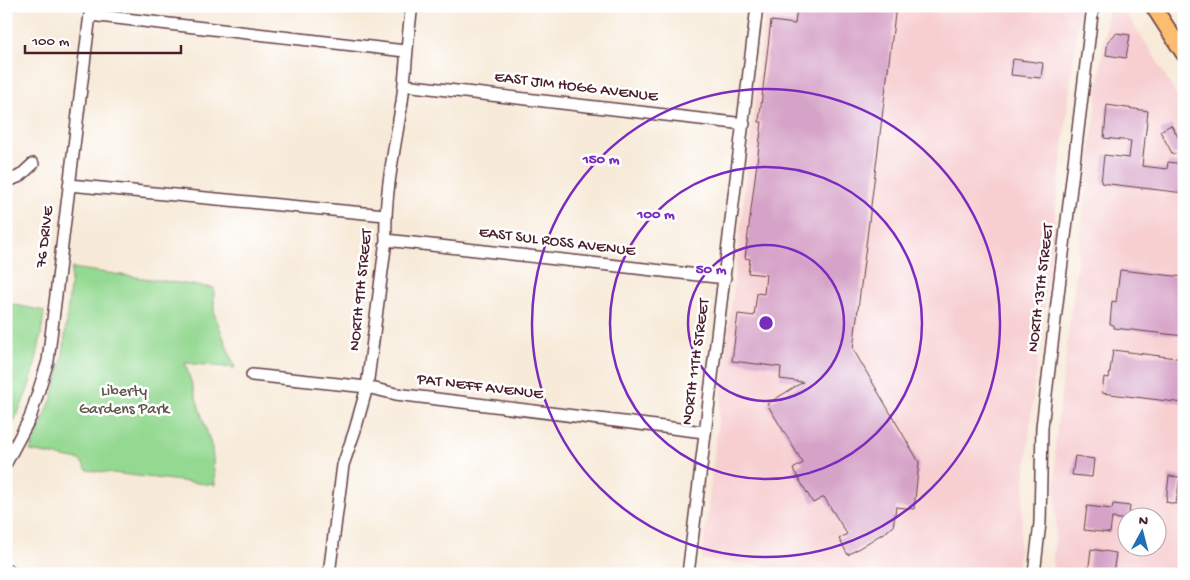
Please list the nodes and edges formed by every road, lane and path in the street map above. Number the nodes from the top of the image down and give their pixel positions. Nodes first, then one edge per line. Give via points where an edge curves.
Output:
1 (412, 6) edge
2 (757, 6) edge
3 (1093, 6) edge
4 (1153, 6) edge
5 (90, 11) edge
6 (406, 51) junction
7 (1184, 54) edge
8 (404, 85) junction
9 (744, 124) junction
10 (33, 164) dead end
11 (6, 182) edge
12 (69, 184) junction
13 (385, 215) junction
14 (386, 240) junction
15 (724, 278) junction
16 (252, 375) dead end
17 (367, 387) junction
18 (704, 432) junction
19 (6, 463) edge
20 (329, 574) edge
21 (688, 574) edge
22 (1034, 574) edge

1 - 6 street, NORTH 9TH STREET
2 - 9 street, NORTH 11TH STREET
3 - 22 street, NORTH 13TH STREET via 1042,427 1040,522
4 - 7 main road
5 - 6 street
5 - 12 street, 76 DRIVE
6 - 8 street, NORTH 9TH STREET
8 - 9 street, EAST JIM HOGG AVENUE
8 - 13 street, NORTH 9TH STREET
9 - 15 street, NORTH 11TH STREET
10 - 11 street via 20,176
12 - 13 street
12 - 19 street, 76 DRIVE via 48,361 30,418
13 - 14 street, NORTH 9TH STREET
14 - 15 street, EAST SUL ROSS AVENUE
14 - 17 street, NORTH 9TH STREET
15 - 18 street, NORTH 11TH STREET
16 - 17 street, PAT NEFF AVENUE
17 - 18 street, PAT NEFF AVENUE via 396,394
17 - 20 street, NORTH 9TH STREET via 343,465
18 - 21 street, NORTH 11TH STREET

